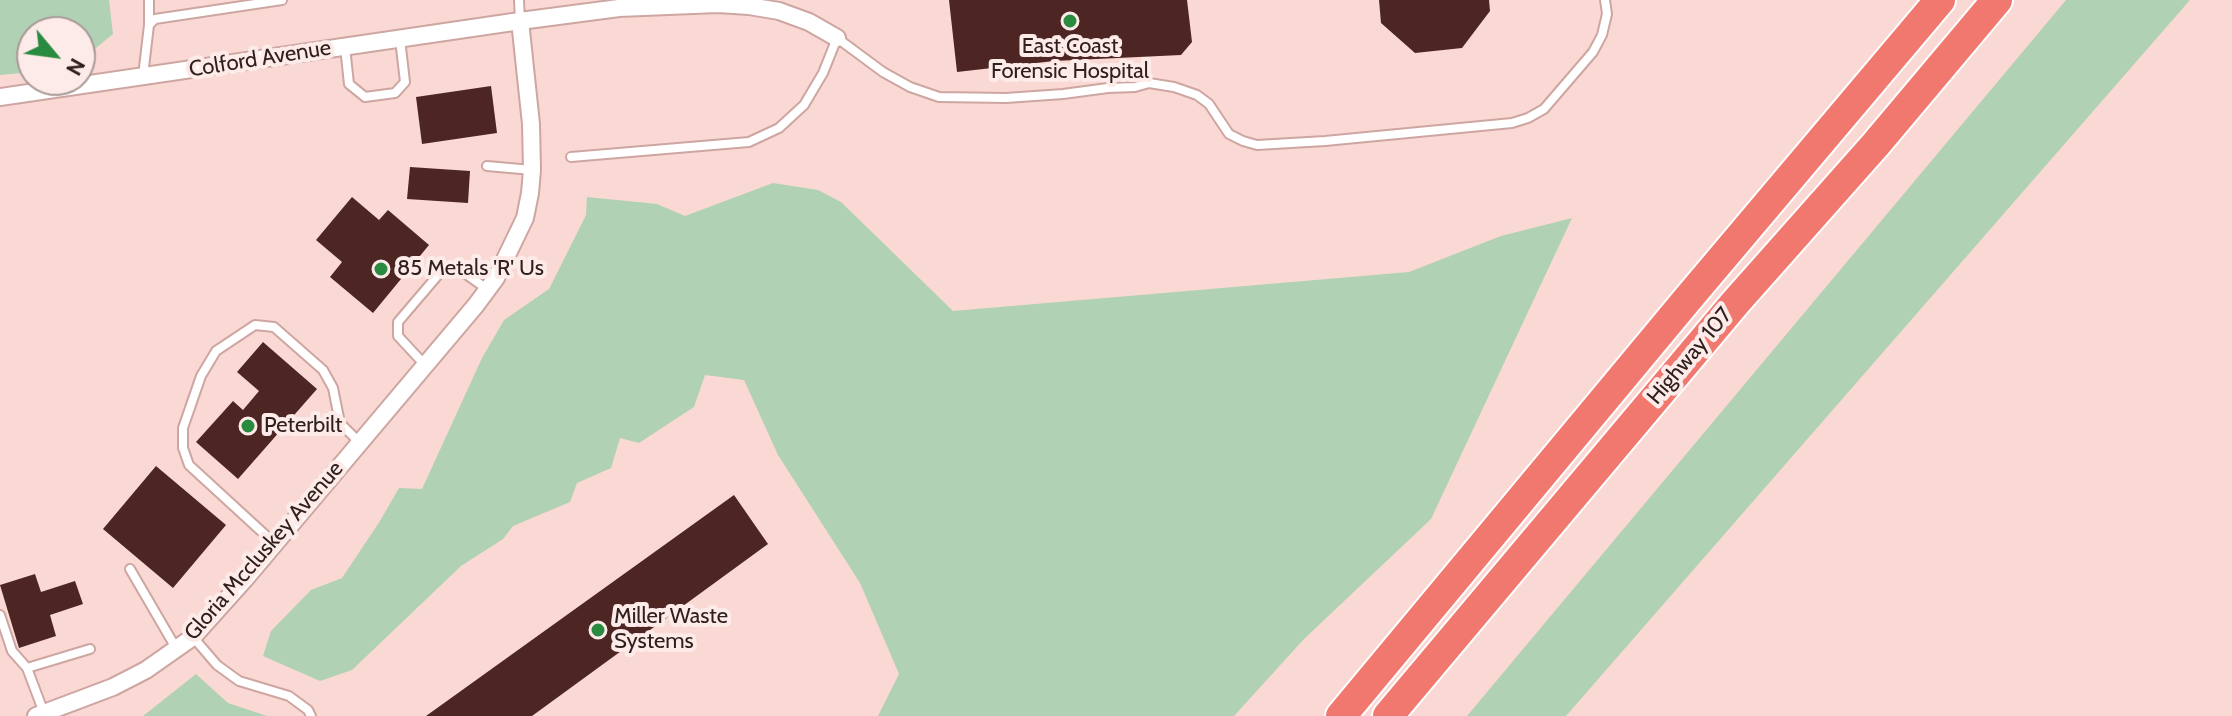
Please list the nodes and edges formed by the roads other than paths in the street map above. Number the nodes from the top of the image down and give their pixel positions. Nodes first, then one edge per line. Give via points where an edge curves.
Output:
1 (149, 0) edge
2 (282, 0) edge
3 (519, 0) edge
4 (1605, 0) edge
5 (1940, 0) edge
6 (1997, 0) edge
7 (520, 21) junction
8 (149, 25) junction
9 (400, 38) junction
10 (837, 38) junction
11 (345, 46) junction
12 (143, 76) junction
13 (0, 97) edge
14 (571, 157) dead end
15 (487, 166) dead end
16 (532, 170) junction
17 (487, 289) junction
18 (424, 364) junction
19 (359, 442) junction
20 (274, 543) junction
21 (130, 569) dead end
22 (0, 615) edge
23 (193, 637) junction
24 (90, 649) dead end
25 (177, 649) junction
26 (27, 668) junction
27 (40, 714) edge
28 (311, 716) edge
29 (1341, 716) edge
30 (1388, 716) edge

1 - 8 lane
2 - 8 lane via 155,19
3 - 7 lane
4 - 10 lane via 1607,14 1593,52 1544,109 1528,118 1257,145 1229,134 1209,104 1174,87 1149,83 1006,98 939,97 897,80
5 - 29 highway, Highway 107
6 - 30 highway, Highway 107
7 - 9 street, Colford Avenue
7 - 10 street, Colford Avenue via 619,8 718,4 779,11
7 - 16 street, Gloria Mccluskey Avenue
8 - 12 lane
9 - 11 street, Colford Avenue
9 - 11 lane via 405,82 395,93 365,97 349,84
10 - 14 lane via 804,105 779,128 749,142
11 - 12 street, Colford Avenue
12 - 13 street, Colford Avenue
15 - 16 lane
16 - 17 street, Gloria Mccluskey Avenue via 525,218
17 - 18 street, Gloria Mccluskey Avenue
17 - 18 lane via 456,267 444,268 398,322 398,336
18 - 19 street, Gloria Mccluskey Avenue
19 - 20 street, Gloria Mccluskey Avenue
19 - 20 lane via 340,423 333,388 323,370 274,327 255,325 216,351 183,428 183,448 189,465
20 - 23 street, Gloria Mccluskey Avenue
21 - 25 lane
22 - 26 lane via 12,651
23 - 25 street, Gloria Mccluskey Avenue
23 - 28 lane via 239,681 289,696
24 - 26 lane
25 - 27 street, Gloria Mccluskey Avenue via 113,687
26 - 27 lane

